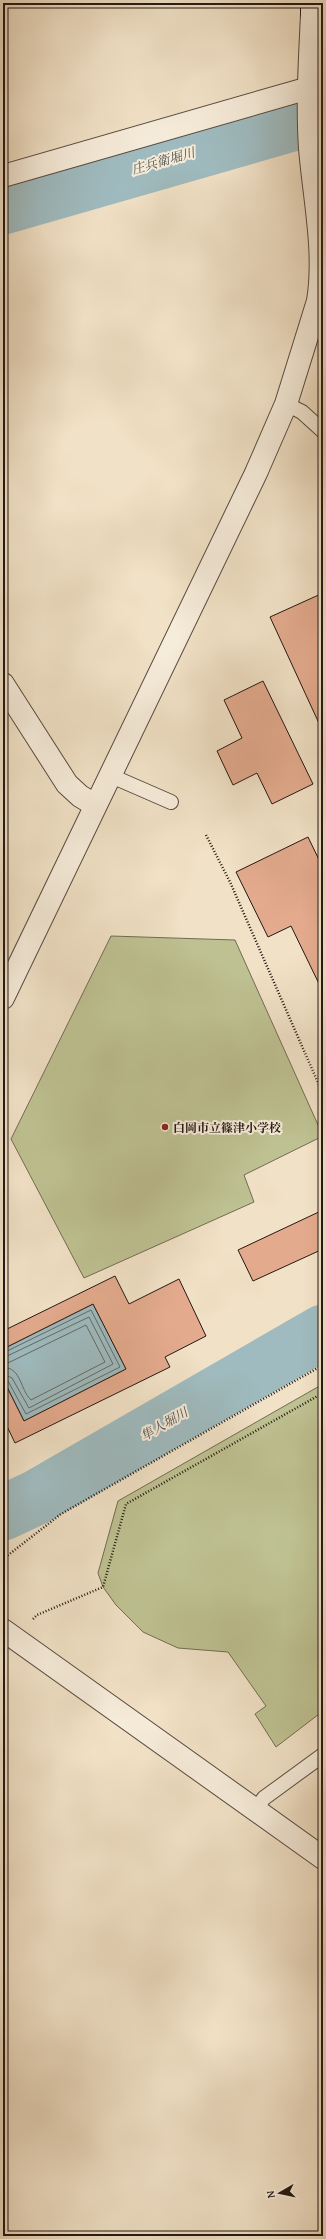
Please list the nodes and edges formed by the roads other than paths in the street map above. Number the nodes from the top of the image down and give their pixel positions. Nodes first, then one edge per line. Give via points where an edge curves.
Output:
1 (312, 9) edge
2 (308, 94) junction
3 (3, 176) edge
4 (286, 404) junction
5 (323, 431) edge
6 (3, 684) edge
7 (109, 775) junction
8 (171, 802) dead end
9 (95, 805) junction
10 (3, 998) edge
11 (3, 1630) edge
12 (323, 1755) edge
13 (256, 1809) junction
14 (323, 1858) edge

1 - 2 street
2 - 3 street
2 - 4 street via 320,288
4 - 5 lane via 302,412
4 - 7 street via 256,474
6 - 9 street via 68,784 80,796
7 - 8 lane
7 - 9 street
9 - 10 street
11 - 13 street
12 - 13 lane via 264,1798
13 - 14 street

